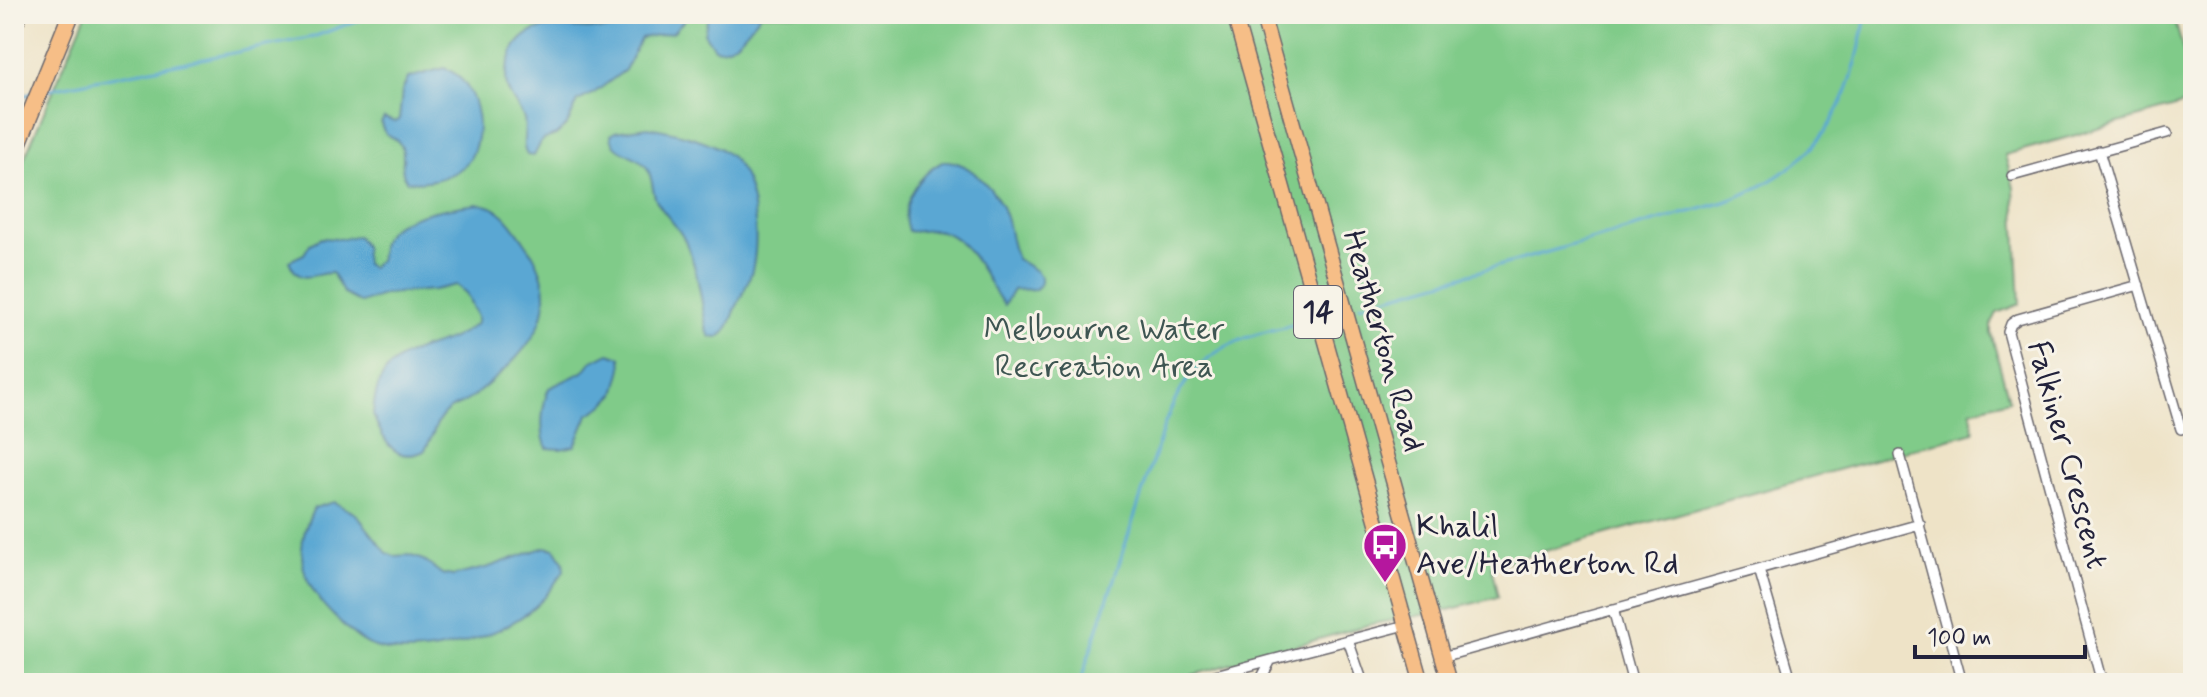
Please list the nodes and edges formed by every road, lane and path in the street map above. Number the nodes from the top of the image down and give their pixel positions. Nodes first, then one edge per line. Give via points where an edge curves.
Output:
1 (19, 14) edge
2 (71, 14) edge
3 (1234, 14) edge
4 (1262, 14) edge
5 (14, 24) edge
6 (2167, 133) dead end
7 (2099, 151) junction
8 (14, 154) edge
9 (2012, 176) dead end
10 (2139, 285) junction
11 (2181, 429) dead end
12 (1900, 455) dead end
13 (1920, 524) junction
14 (1759, 569) junction
15 (1613, 609) junction
16 (1432, 617) junction
17 (1406, 625) junction
18 (1348, 640) junction
19 (1442, 657) junction
20 (1271, 660) junction
21 (1417, 664) junction
22 (1186, 683) edge
23 (1265, 683) edge
24 (1363, 683) edge
25 (1422, 683) edge
26 (1450, 683) edge
27 (1633, 683) edge
28 (1792, 683) edge
29 (1962, 683) edge
30 (2102, 683) edge

1 - 5 highway
2 - 8 highway
3 - 17 main road, Heatherton Road / 14
4 - 16 main road, Heatherton Road / 14
6 - 7 street
7 - 9 street
7 - 10 street
10 - 11 street
10 - 30 street, Falkiner Crescent via 2018,319 2008,332
12 - 13 street
13 - 14 street
13 - 29 street
14 - 15 street
14 - 28 street
15 - 19 street
15 - 27 street
16 - 17 main road
16 - 19 main road, Heatherton Road / 14
17 - 18 street
17 - 21 main road, Heatherton Road / 14
18 - 20 street
18 - 24 street
19 - 21 main road
19 - 26 main road, Heatherton Road / 14
20 - 22 street
20 - 23 street
21 - 25 main road, Heatherton Road / 14

